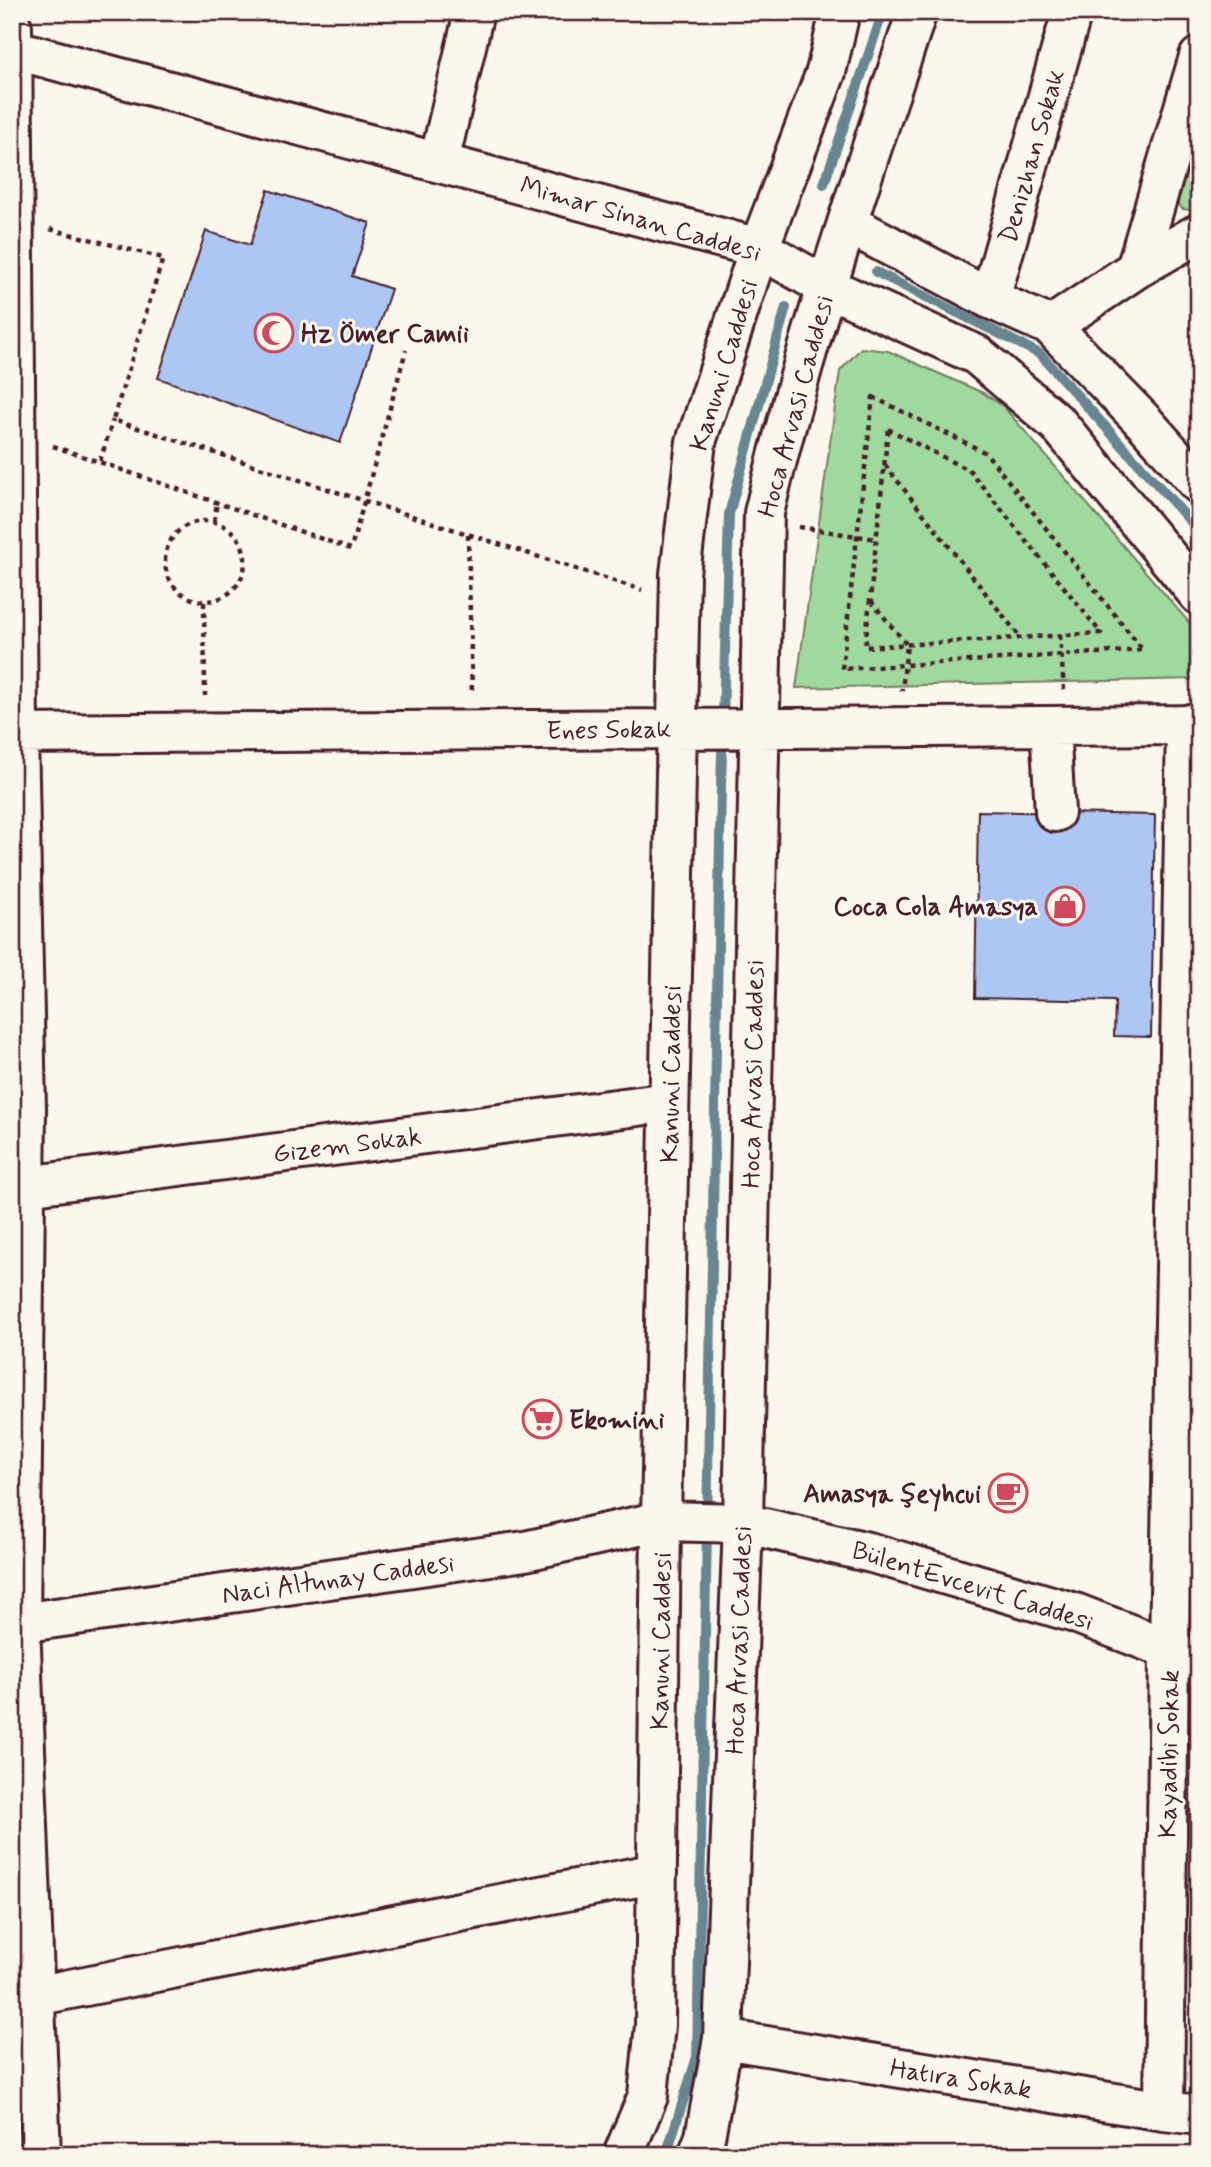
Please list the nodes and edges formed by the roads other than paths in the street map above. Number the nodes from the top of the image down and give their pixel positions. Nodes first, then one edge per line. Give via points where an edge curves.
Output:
1 (474, 12) edge
2 (841, 12) edge
3 (917, 12) edge
4 (1072, 12) edge
5 (12, 27) edge
6 (12, 49) edge
7 (1199, 57) edge
8 (439, 162) junction
9 (14, 220) edge
10 (848, 223) junction
11 (1199, 233) edge
12 (759, 248) junction
13 (1136, 269) junction
14 (827, 286) junction
15 (990, 299) junction
16 (1051, 326) junction
17 (1199, 484) edge
18 (1199, 595) edge
19 (1192, 724) edge
20 (1059, 726) junction
21 (677, 728) junction
22 (759, 728) junction
23 (15, 734) edge
24 (1055, 812) dead end
25 (669, 1102) junction
26 (19, 1109) edge
27 (26, 1185) junction
28 (661, 1521) junction
29 (743, 1523) junction
30 (16, 1622) edge
31 (1184, 1655) edge
32 (657, 1873) junction
33 (35, 1996) junction
34 (723, 2039) junction
35 (1181, 2113) edge
36 (41, 2155) edge
37 (623, 2155) edge
38 (698, 2155) edge

1 - 8 street
2 - 12 street, Kanuni Caddesi via 826,72
3 - 10 street, Hoca Arvasi Caddesi
4 - 15 street, Denizhan Sokak
5 - 6 street
6 - 8 street, Mimar Sinan Caddesi
6 - 9 street
7 - 13 street
8 - 12 street, Mimar Sinan Caddesi
9 - 23 street
10 - 14 street, Hoca Arvasi Caddesi
10 - 15 street
11 - 13 street
12 - 14 street, Mimar Sinan Caddesi
12 - 21 street, Kanuni Caddesi via 696,442 680,575
13 - 16 street
14 - 18 street, Mimar Sinan Caddesi via 977,355 1058,424
14 - 22 street, Hoca Arvasi Caddesi via 781,440 764,521
15 - 16 street
16 - 17 street
19 - 20 street, Enes Sokak
19 - 31 street, Kayadibi Sokak
20 - 22 street, Enes Sokak
20 - 24 street
21 - 22 street, Enes Sokak
21 - 23 street, Enes Sokak
21 - 25 street, Kanuni Caddesi
22 - 29 street, Hoca Arvasi Caddesi
23 - 26 street
25 - 27 street, Gizem Sokak
25 - 28 street, Kanuni Caddesi
26 - 27 street
27 - 30 street
28 - 29 street, Naci Altunay Caddesi
28 - 30 street, Naci Altunay Caddesi via 525,1551
28 - 32 street, Kanuni Caddesi
29 - 31 street, BülentEvcevit Caddesi via 872,1553 1049,1605
29 - 34 street, Hoca Arvasi Caddesi
30 - 33 street
31 - 35 street, Kayadibi Sokak
32 - 33 street
32 - 37 street, Kanuni Caddesi via 655,2025 648,2096
33 - 36 street
34 - 35 street, Hatıra Sokak
34 - 38 street, Hoca Arvasi Caddesi

